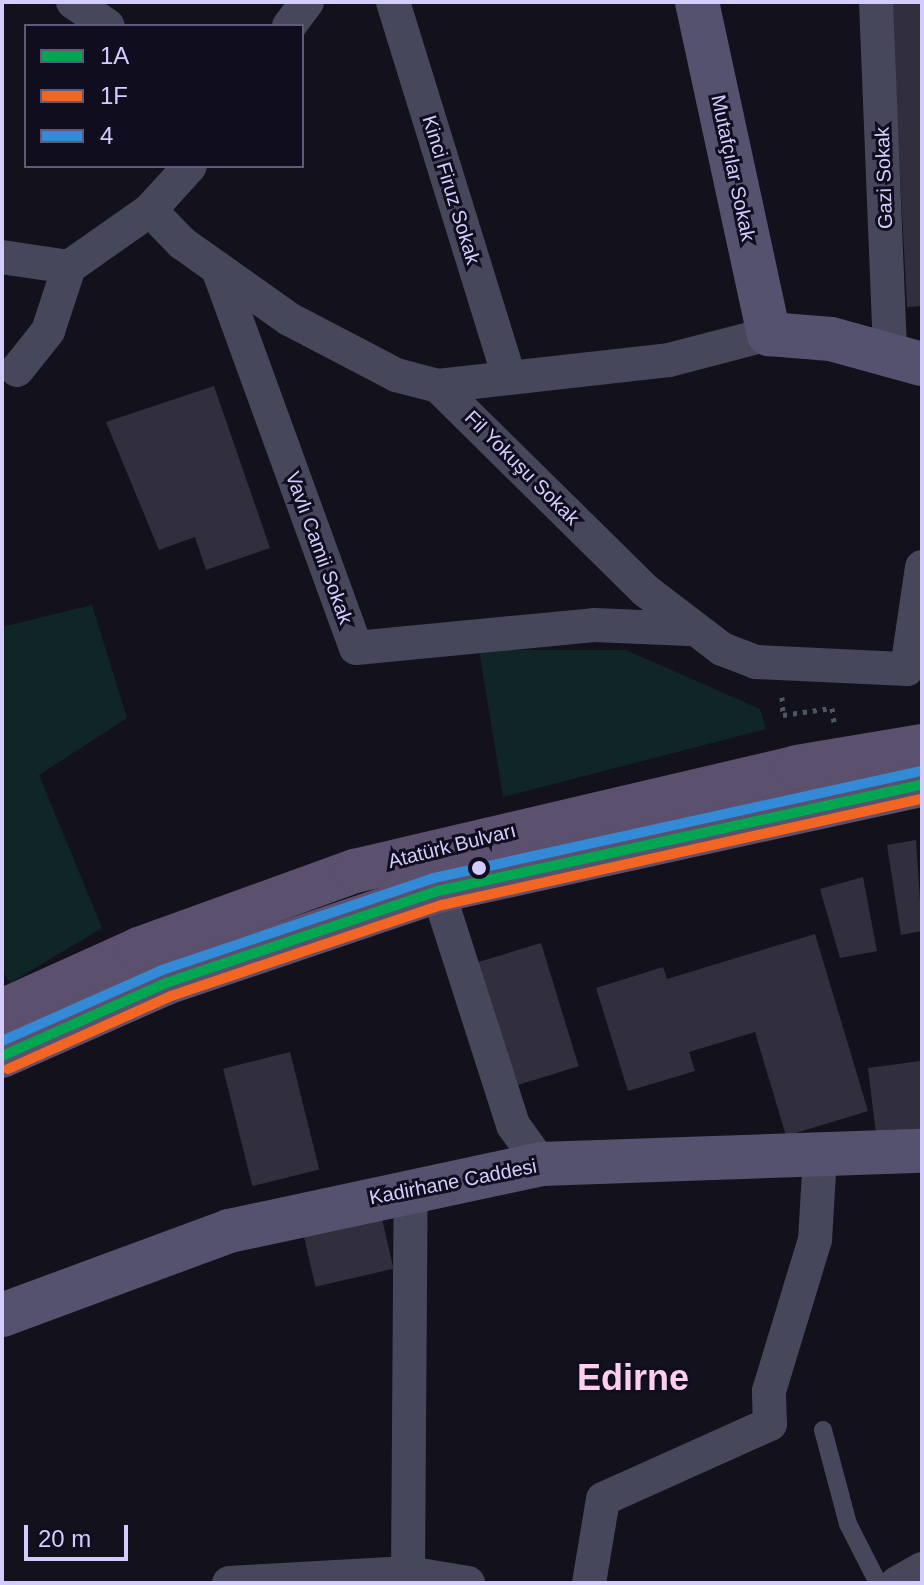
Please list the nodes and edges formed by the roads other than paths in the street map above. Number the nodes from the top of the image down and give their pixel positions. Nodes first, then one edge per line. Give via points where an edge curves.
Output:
1 (73, 2) edge
2 (307, 2) edge
3 (393, 2) edge
4 (697, 2) edge
5 (876, 2) edge
6 (105, 24) edge
7 (290, 24) edge
8 (188, 168) edge
9 (150, 210) junction
10 (2, 257) edge
11 (69, 267) junction
12 (218, 269) junction
13 (769, 334) junction
14 (906, 359) edge
15 (17, 370) dead end
16 (509, 377) junction
17 (438, 386) junction
18 (922, 567) edge
19 (688, 629) junction
20 (922, 746) edge
21 (922, 785) edge
22 (438, 891) junction
23 (2, 1011) edge
24 (2, 1056) edge
25 (922, 1151) edge
26 (820, 1155) junction
27 (541, 1164) junction
28 (411, 1188) junction
29 (2, 1315) edge
30 (823, 1430) dead end
31 (922, 1569) edge
32 (408, 1573) junction
33 (229, 1583) edge
34 (468, 1583) edge
35 (589, 1583) edge
36 (878, 1583) edge
37 (897, 1583) edge

1 - 6 street
2 - 7 street
3 - 16 street, Kinci Firuz Sokak
4 - 13 street, Mutafçılar Sokak
5 - 14 street, Gazi Sokak
8 - 9 street
9 - 11 street
9 - 12 street, Fil Yokuşu Sokak
10 - 11 street
11 - 15 street via 48,331
12 - 17 street, Fil Yokuşu Sokak via 289,319 396,375
12 - 19 street, Vavlı Camii Sokak via 356,648 594,625
13 - 14 street
13 - 16 street via 669,360
16 - 17 street
17 - 19 street, Fil Yokuşu Sokak
18 - 19 street, Fil Yokuşu Sokak via 907,669 756,662
20 - 23 main road, Atatürk Bulvarı via 690,791 355,871 139,949
21 - 22 main road, Atatürk Bulvarı
22 - 24 main road, Atatürk Bulvarı via 166,983
22 - 27 street via 513,1125
25 - 26 street, Kadirhane Caddesi
26 - 27 street, Kadirhane Caddesi
26 - 35 street via 815,1240 769,1391 770,1424 603,1499
27 - 28 street, Kadirhane Caddesi
28 - 29 street, Kadirhane Caddesi via 229,1231
28 - 32 street
30 - 36 lane via 848,1524
31 - 37 street
32 - 33 street
32 - 34 street

